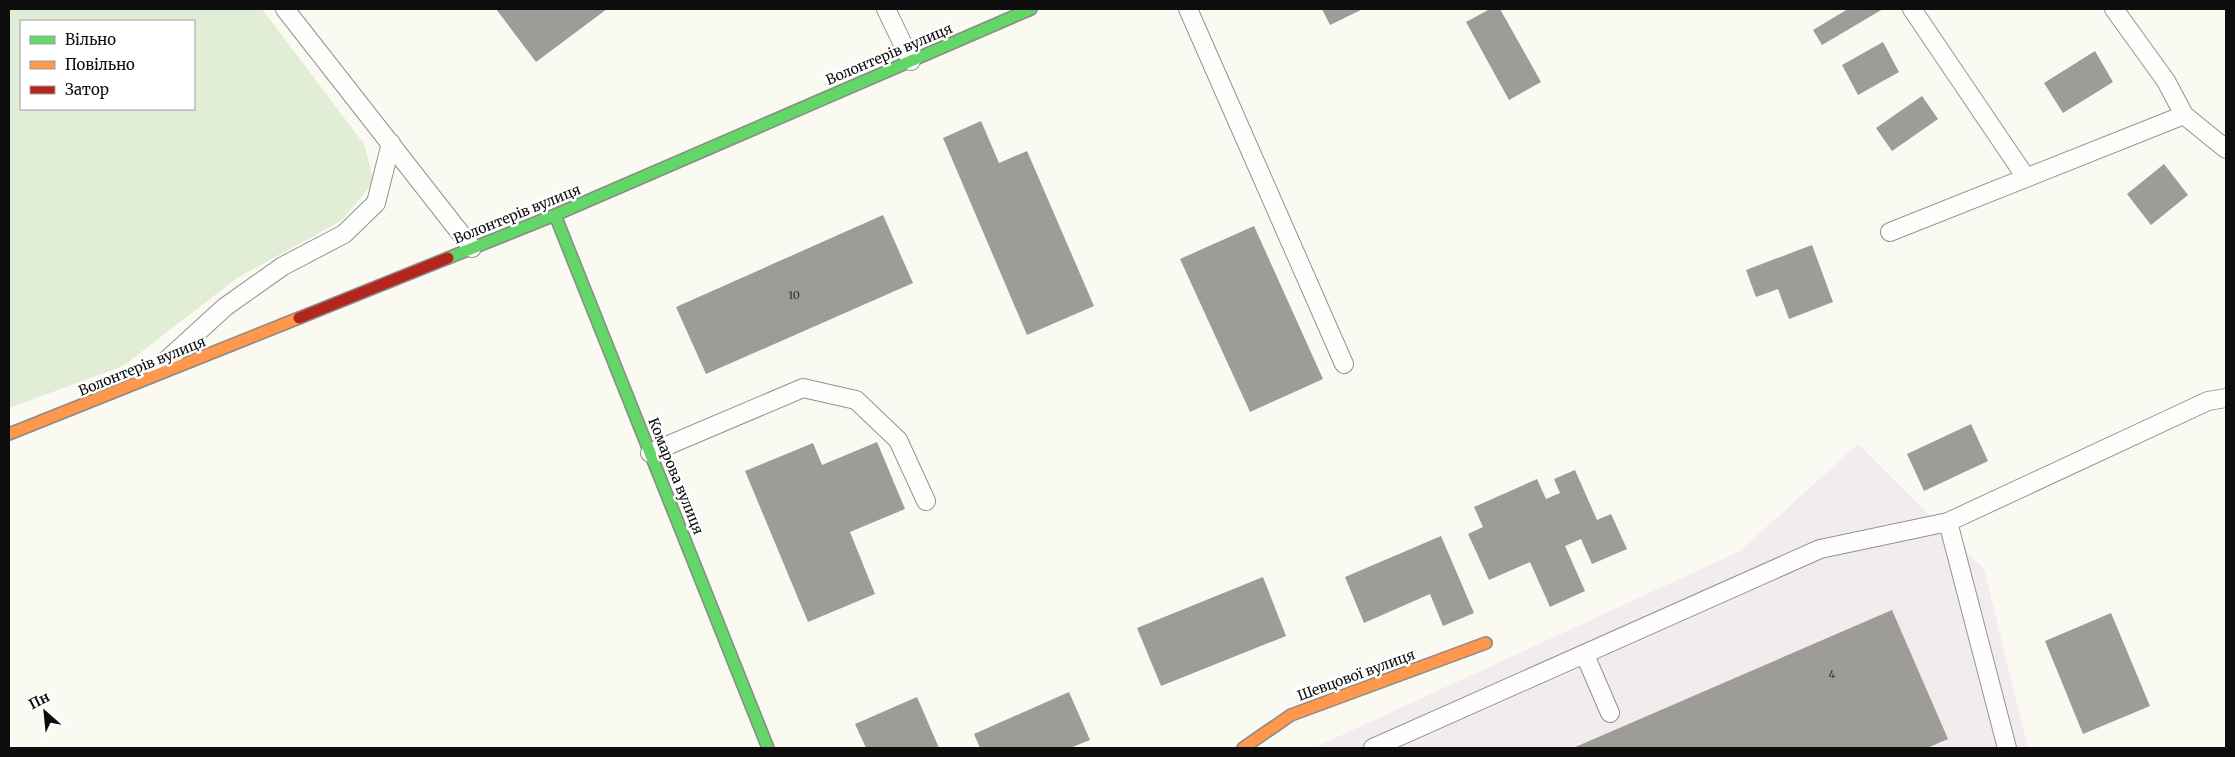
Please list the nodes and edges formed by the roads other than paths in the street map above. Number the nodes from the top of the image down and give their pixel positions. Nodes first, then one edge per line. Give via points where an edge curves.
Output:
1 (285, 9) edge
2 (886, 9) edge
3 (1031, 9) edge
4 (1188, 9) edge
5 (1912, 9) edge
6 (2114, 9) edge
7 (911, 61) junction
8 (2184, 115) junction
9 (390, 143) junction
10 (2226, 149) edge
11 (2025, 176) junction
12 (555, 215) junction
13 (1890, 232) dead end
14 (472, 248) junction
15 (1344, 364) dead end
16 (143, 382) junction
17 (2226, 398) edge
18 (9, 434) edge
19 (650, 453) junction
20 (926, 501) dead end
21 (1948, 522) junction
22 (1486, 643) dead end
23 (1585, 655) junction
24 (1610, 713) dead end
25 (768, 748) edge
26 (1243, 748) edge
27 (1373, 748) edge
28 (2007, 748) edge

1 - 9 lane
2 - 7 lane
3 - 7 street, Волонтерів вулиця
4 - 15 lane
5 - 11 lane
6 - 8 lane via 2166,80
7 - 12 street, Волонтерів вулиця
8 - 10 lane
8 - 11 lane
9 - 14 lane
9 - 16 lane via 376,203 351,228 283,266 225,307
11 - 13 lane
12 - 14 street, Волонтерів вулиця
12 - 19 street, Комарова вулиця
14 - 16 street, Волонтерів вулиця
16 - 18 street, Волонтерів вулиця
17 - 21 lane via 2208,401
19 - 20 lane via 803,388 856,400 898,440
19 - 25 street, Комарова вулиця
21 - 23 lane via 1820,550
21 - 28 lane
22 - 26 street, Шевцової вулиця via 1291,715
23 - 24 lane
23 - 27 lane

